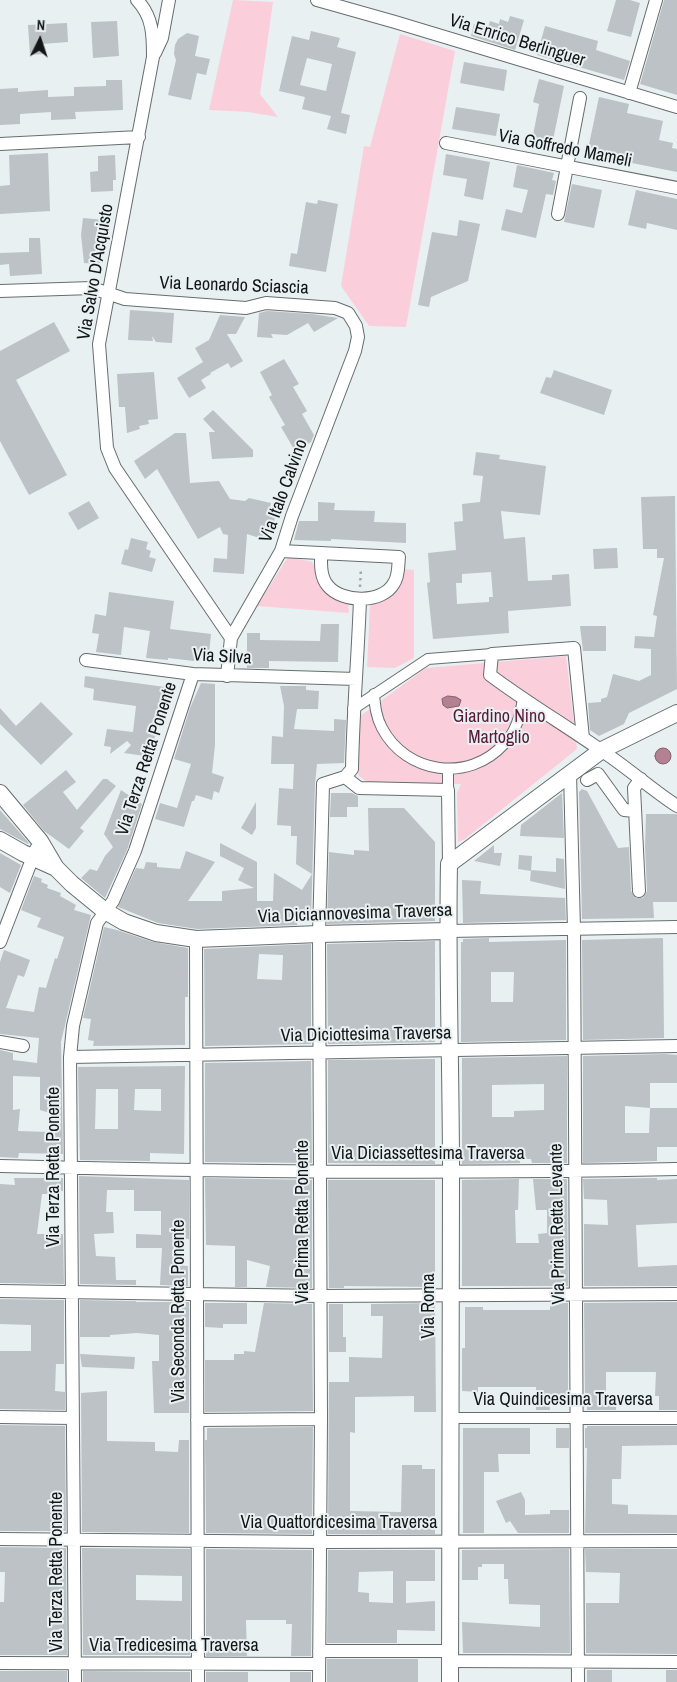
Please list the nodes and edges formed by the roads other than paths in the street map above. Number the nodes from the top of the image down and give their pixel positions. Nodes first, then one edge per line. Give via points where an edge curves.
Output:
1 (136, 0) edge
2 (169, 0) edge
3 (317, 0) edge
4 (656, 0) edge
5 (154, 58) junction
6 (629, 93) junction
7 (580, 98) dead end
8 (677, 107) edge
9 (139, 137) junction
10 (446, 143) dead end
11 (0, 144) edge
12 (567, 167) junction
13 (677, 188) edge
14 (558, 214) dead end
15 (0, 291) edge
16 (109, 292) junction
17 (348, 313) joint
18 (281, 551) junction
19 (321, 553) junction
20 (360, 599) junction
21 (230, 638) junction
22 (492, 654) junction
23 (86, 660) dead end
24 (193, 674) junction
25 (226, 676) junction
26 (356, 679) junction
27 (374, 694) junction
28 (523, 699) junction
29 (353, 709) junction
30 (677, 713) edge
31 (583, 738) junction
32 (602, 750) junction
33 (448, 770) junction
34 (570, 773) junction
35 (345, 776) junction
36 (641, 779) junction
37 (587, 780) dead end
38 (448, 790) junction
39 (0, 793) edge
40 (677, 806) edge
41 (635, 811) junction
42 (0, 840) edge
43 (40, 841) junction
44 (31, 857) junction
45 (449, 864) junction
46 (56, 868) junction
47 (639, 891) dead end
48 (105, 911) junction
49 (677, 927) edge
50 (574, 930) junction
51 (448, 931) junction
52 (319, 934) junction
53 (196, 939) junction
54 (0, 942) edge
55 (0, 1042) edge
56 (23, 1046) dead end
57 (677, 1046) edge
58 (575, 1048) junction
59 (449, 1050) junction
60 (320, 1053) junction
61 (196, 1055) junction
62 (70, 1057) junction
63 (0, 1166) edge
64 (72, 1168) junction
65 (677, 1169) edge
66 (196, 1170) junction
67 (320, 1171) junction
68 (451, 1171) junction
69 (575, 1171) junction
70 (0, 1291) edge
71 (72, 1292) junction
72 (197, 1294) junction
73 (677, 1294) edge
74 (577, 1295) junction
75 (320, 1296) junction
76 (449, 1296) junction
77 (0, 1416) edge
78 (73, 1418) junction
79 (450, 1418) junction
80 (577, 1418) junction
81 (677, 1418) edge
82 (321, 1419) junction
83 (197, 1420) junction
84 (0, 1539) edge
85 (74, 1540) junction
86 (198, 1540) junction
87 (450, 1541) junction
88 (577, 1541) junction
89 (677, 1541) edge
90 (320, 1542) junction
91 (450, 1656) junction
92 (319, 1658) junction
93 (581, 1659) junction
94 (677, 1662) edge
95 (0, 1663) edge
96 (74, 1663) junction
97 (198, 1664) junction
98 (75, 1682) edge
99 (198, 1682) edge
100 (319, 1682) edge
101 (450, 1682) edge
102 (578, 1682) edge

1 - 5 street via 150,20
2 - 5 street via 162,38
3 - 6 street, Via Enrico Berlinguer
4 - 6 street
5 - 9 street, Via Salvo D'Acquisto
6 - 8 street, Via Enrico Berlinguer
7 - 12 street
9 - 11 street
9 - 16 street, Via Salvo D'Acquisto
10 - 12 street, Via Goffredo Mameli
12 - 13 street, Via Goffredo Mameli
12 - 14 street
15 - 16 street, Via Leonardo Sciascia via 92,288
16 - 17 street, Via Leonardo Sciascia via 125,299 246,308 266,303 335,308
16 - 21 street, Via Salvo D'Acquisto via 99,344 108,448 115,468
17 - 18 street, Via Italo Calvino via 356,326 355,351
18 - 19 street
18 - 21 street, Via Italo Calvino
19 - 20 street via 322,575 327,586 335,592
19 - 20 street via 399,557 394,584 375,597
20 - 26 street
21 - 25 street, Via Italo Calvino
22 - 27 street via 428,659
22 - 28 street via 490,675
22 - 31 street via 574,648
23 - 24 street, Via Silva
24 - 25 street, Via Silva
24 - 48 street, Via Terza Retta Ponente via 135,851 114,900
25 - 26 street, Via Silva
26 - 29 street
27 - 29 street
27 - 33 street via 381,726 396,747 416,762
28 - 31 street
28 - 33 street via 514,730 493,755 472,765
29 - 35 street via 352,769
30 - 32 street
31 - 32 street
32 - 34 street
32 - 36 street
33 - 38 street
34 - 45 street
34 - 50 street, Via Prima Retta Levante
35 - 38 street via 360,788
35 - 52 street, Via Prima Retta Ponente via 323,784
36 - 40 street
36 - 41 street via 634,788
37 - 41 street via 598,774 624,810
38 - 45 street
39 - 43 street
41 - 47 street
42 - 44 street
43 - 44 street
43 - 46 street
44 - 46 street
44 - 54 street
45 - 51 street, Via Roma
46 - 48 street, Via Diciannovesima Traversa
48 - 53 street, Via Diciannovesima Traversa via 124,922 156,933
48 - 62 street, Via Terza Retta Ponente via 97,923 78,998
49 - 50 street, Via Diciannovesima Traversa
50 - 51 street, Via Diciannovesima Traversa
50 - 58 street, Via Prima Retta Levante
51 - 52 street, Via Diciannovesima Traversa
51 - 59 street, Via Roma
52 - 53 street, Via Diciannovesima Traversa
52 - 60 street, Via Prima Retta Ponente
53 - 61 street, Via Seconda Retta Ponente
55 - 56 street
57 - 58 street, Via Diciottesima Traversa
58 - 59 street, Via Diciottesima Traversa
58 - 69 street, Via Prima Retta Levante
59 - 60 street, Via Diciottesima Traversa
59 - 68 street, Via Roma
60 - 61 street, Via Diciottesima Traversa
60 - 67 street, Via Prima Retta Ponente
61 - 62 street, Via Diciottesima Traversa
61 - 66 street, Via Seconda Retta Ponente
62 - 64 street, Via Terza Retta Ponente
63 - 64 street, Via Diciassettesima Traversa
64 - 66 street, Via Diciassettesima Traversa
64 - 71 street, Via Terza Retta Ponente
65 - 69 street, Via Diciassettesima Traversa
66 - 67 street, Via Diciassettesima Traversa
66 - 72 street, Via Seconda Retta Ponente
67 - 68 street, Via Diciassettesima Traversa
67 - 75 street, Via Prima Retta Ponente
68 - 69 street, Via Diciassettesima Traversa
68 - 76 street, Via Roma
69 - 74 street, Via Prima Retta Levante
70 - 71 street
71 - 72 street
71 - 78 street, Via Terza Retta Ponente
72 - 75 street
72 - 83 street, Via Seconda Retta Ponente
73 - 74 street
74 - 76 street
74 - 80 street, Via Prima Retta Levante
75 - 76 street
75 - 82 street, Via Prima Retta Ponente
76 - 79 street, Via Roma
77 - 78 street
78 - 85 street, Via Terza Retta Ponente
79 - 80 street, Via Quindicesima Traversa
79 - 87 street, Via Roma
80 - 81 street, Via Quindicesima Traversa
80 - 88 street, Via Prima Retta Levante
82 - 83 street
82 - 90 street, Via Prima Retta Ponente
83 - 86 street, Via Seconda Retta Ponente
84 - 85 street, Via Quattordicesima Traversa
85 - 86 street, Via Quattordicesima Traversa
85 - 96 street, Via Terza Retta Ponente
86 - 90 street, Via Quattordicesima Traversa
86 - 97 street, Via Seconda Retta Ponente
87 - 88 street, Via Quattordicesima Traversa
87 - 90 street, Via Quattordicesima Traversa
87 - 91 street, Via Roma
88 - 89 street, Via Quattordicesima Traversa
88 - 93 street, Via Prima Retta Levante
90 - 92 street, Via Prima Retta Ponente
91 - 92 street, Via Tredicesima Traversa
91 - 93 street, Via Tredicesima Traversa
91 - 101 street, Via Roma
92 - 97 street, Via Tredicesima Traversa
92 - 100 street, Via Prima Retta Ponente
93 - 94 street
93 - 102 street, Via Prima Retta Levante
95 - 96 street, Via Tredicesima Traversa
96 - 97 street, Via Tredicesima Traversa
96 - 98 street, Via Terza Retta Ponente
97 - 99 street, Via Seconda Retta Ponente

